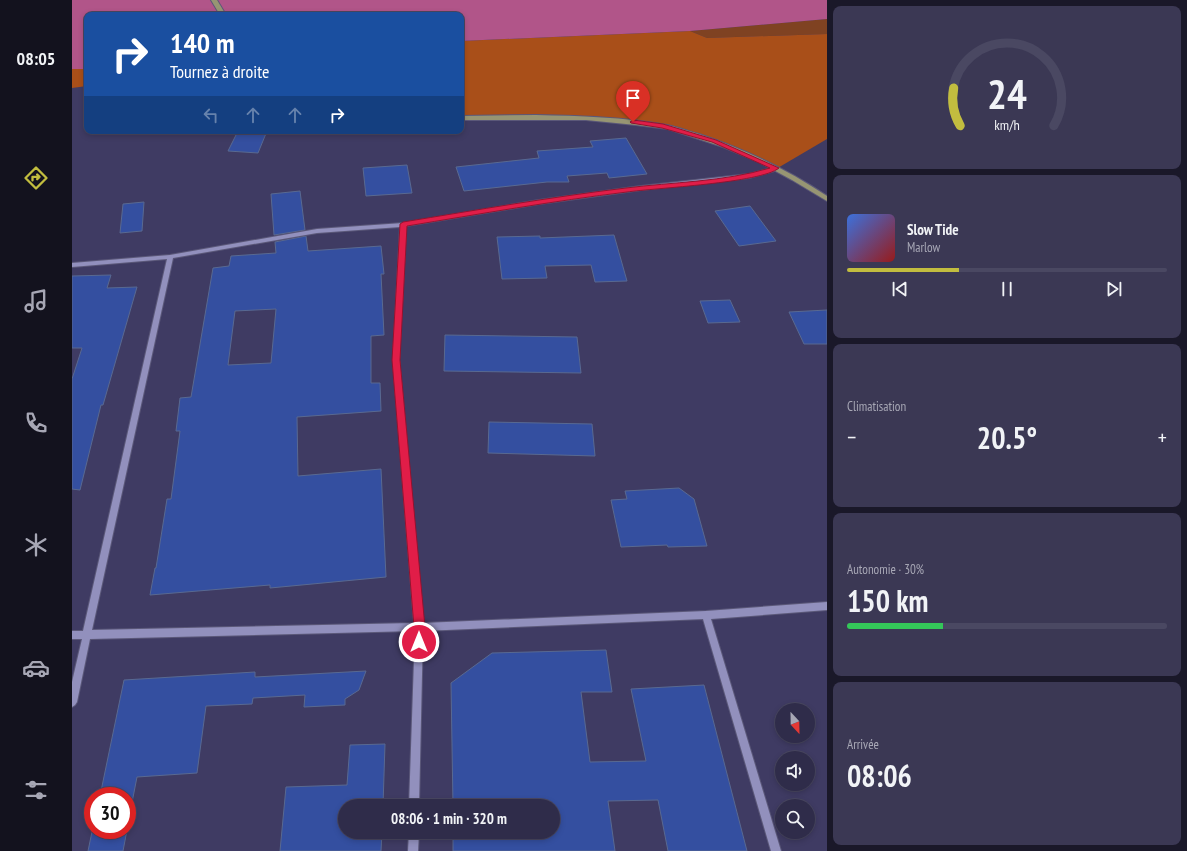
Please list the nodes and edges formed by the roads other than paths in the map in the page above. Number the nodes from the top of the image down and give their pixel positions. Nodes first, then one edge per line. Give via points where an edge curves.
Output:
1 (214, 0) edge
2 (221, 12) edge
3 (464, 118) edge
4 (776, 168) junction
5 (827, 199) edge
6 (403, 224) junction
7 (170, 257) junction
8 (72, 265) edge
9 (827, 606) edge
10 (706, 615) junction
11 (419, 627) junction
12 (86, 634) junction
13 (72, 635) edge
14 (72, 702) edge
15 (414, 799) edge
16 (414, 839) edge
17 (413, 851) edge
18 (776, 851) edge

1 - 2 main road
3 - 4 main road via 603,118 663,126 714,141
4 - 5 main road
4 - 6 street via 749,176 539,202
6 - 7 street via 317,231
6 - 11 street via 396,360
7 - 8 street
7 - 12 street
9 - 10 street
10 - 11 street
10 - 18 street
11 - 12 street
11 - 15 street
12 - 13 street
12 - 14 street
16 - 17 street

